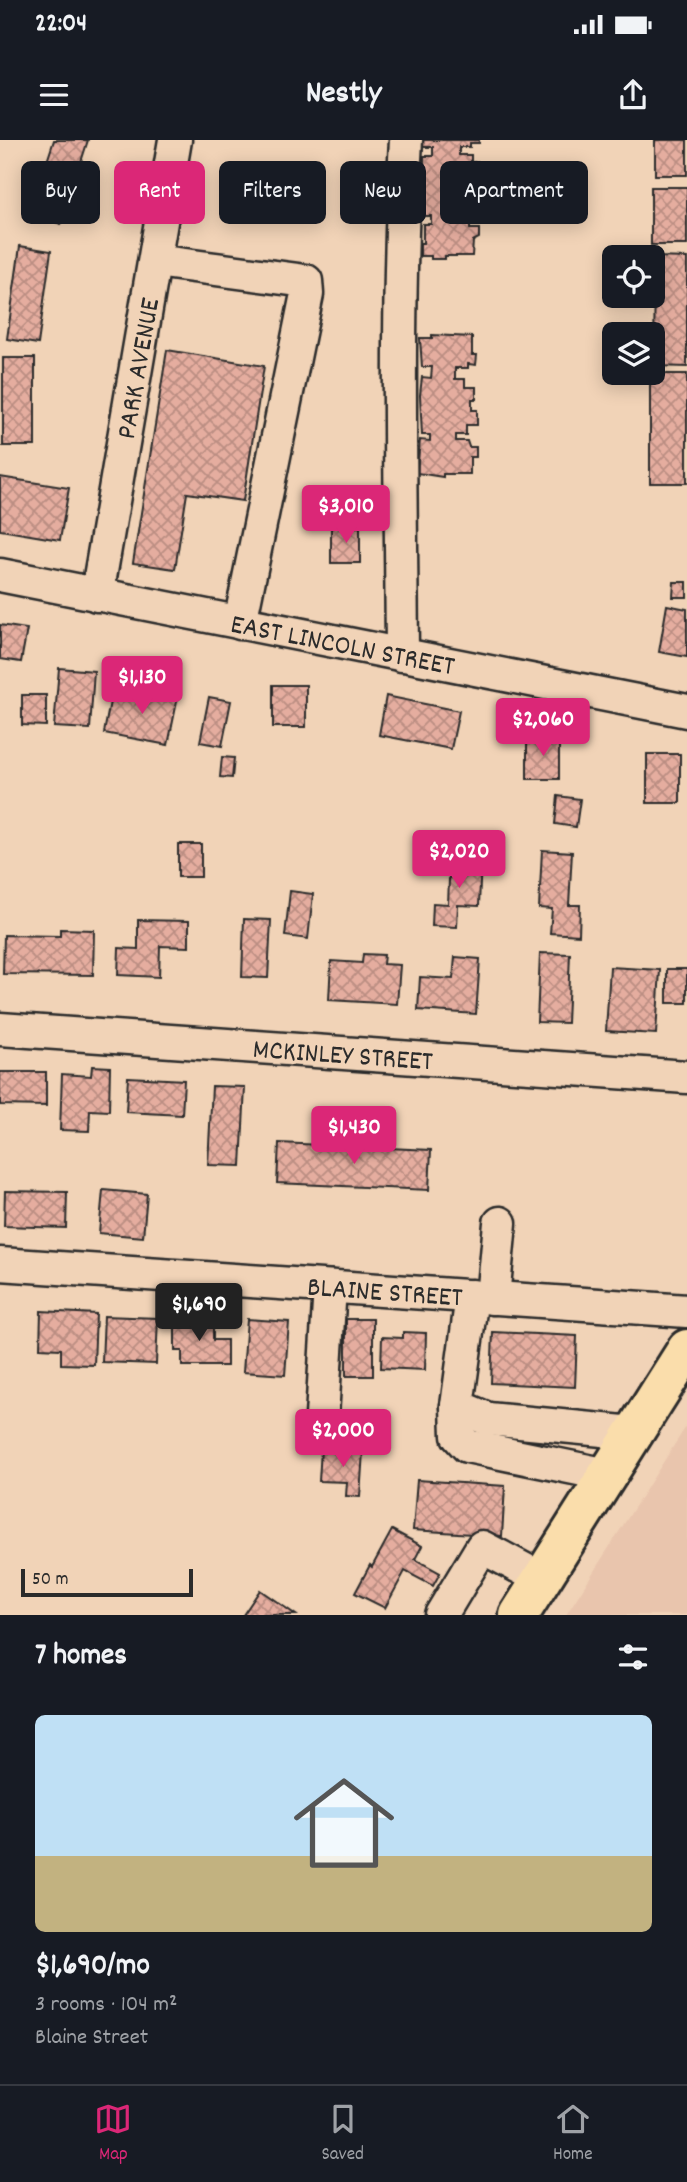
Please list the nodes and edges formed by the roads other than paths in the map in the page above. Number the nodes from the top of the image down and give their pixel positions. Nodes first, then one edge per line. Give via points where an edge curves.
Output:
1 (176, 140) edge
2 (406, 140) edge
3 (155, 261) junction
4 (0, 575) edge
5 (97, 595) junction
6 (240, 623) junction
7 (402, 655) junction
8 (687, 711) edge
9 (0, 1030) edge
10 (687, 1077) edge
11 (500, 1223) dead end
12 (0, 1264) edge
13 (330, 1287) junction
14 (482, 1297) junction
15 (687, 1311) edge
16 (687, 1349) edge
17 (457, 1406) junction
18 (321, 1432) dead end
19 (634, 1433) junction
20 (608, 1475) junction
21 (542, 1579) junction
22 (441, 1615) edge
23 (519, 1615) edge

1 - 3 street, PARK AVENUE
2 - 7 street
3 - 5 street, PARK AVENUE
3 - 6 street via 306,281
4 - 5 street, EAST LINCOLN STREET
5 - 6 street, EAST LINCOLN STREET
6 - 7 street, EAST LINCOLN STREET
7 - 8 street, EAST LINCOLN STREET
9 - 10 street, MCKINLEY STREET
11 - 14 street
12 - 13 street, BLAINE STREET
13 - 14 street, BLAINE STREET
13 - 18 street
14 - 15 street, BLAINE STREET
14 - 17 street
16 - 19 main road
17 - 19 street via 488,1419
17 - 20 street via 458,1436 467,1446
19 - 20 main road
20 - 21 main road
21 - 22 street via 482,1547
21 - 23 main road

